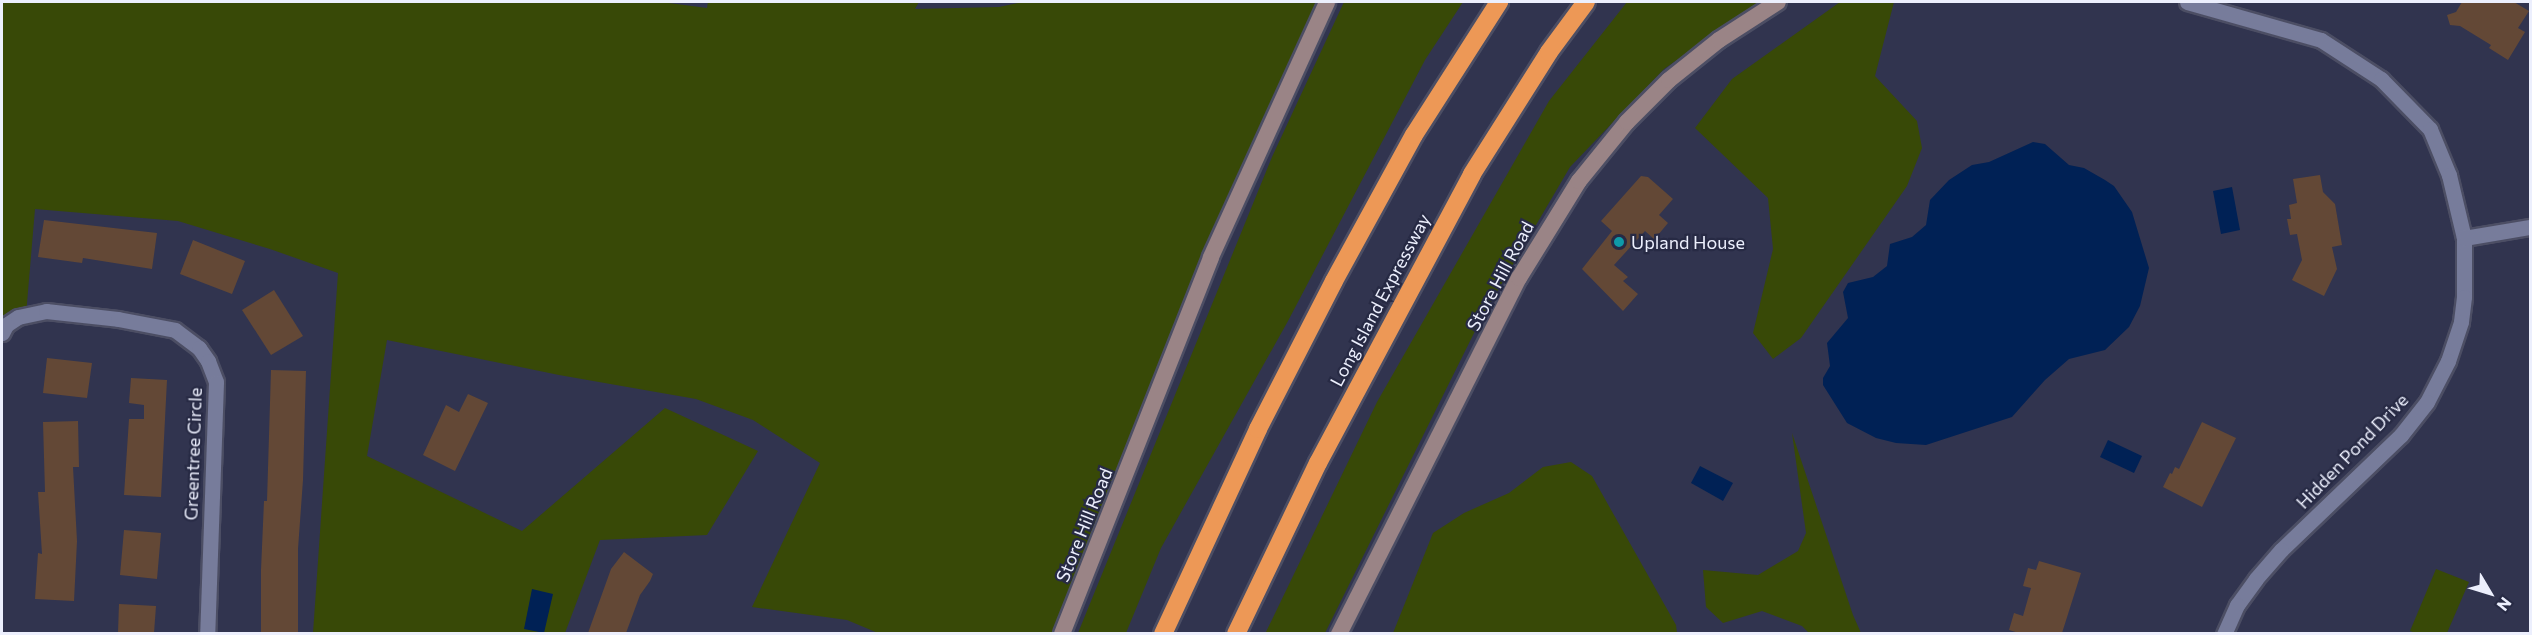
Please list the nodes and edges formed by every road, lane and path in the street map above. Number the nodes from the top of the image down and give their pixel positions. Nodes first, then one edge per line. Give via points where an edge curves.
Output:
1 (1327, 2) edge
2 (1499, 2) edge
3 (1586, 2) edge
4 (1778, 2) edge
5 (2187, 2) edge
6 (2530, 227) edge
7 (2464, 238) junction
8 (2, 333) edge
9 (207, 633) edge
10 (1062, 633) edge
11 (1161, 633) edge
12 (1236, 633) edge
13 (1339, 633) edge
14 (2224, 633) edge

1 - 10 main road, Store Hill Road via 1211,257
2 - 11 highway via 1414,135 1334,281
3 - 12 highway, Long Island Expressway via 1549,52 1472,174 1318,463
4 - 13 main road, Store Hill Road via 1719,40 1669,80 1627,122 1579,181 1519,278
5 - 7 street, Hidden Pond Drive via 2321,40 2381,78 2430,129 2449,175
6 - 7 street
7 - 14 street, Hidden Pond Drive via 2461,322 2448,361 2427,402 2400,435 2281,550 2237,605
8 - 9 street, Greentree Circle via 18,317 45,310 118,319 175,330 199,348 208,361 216,382

